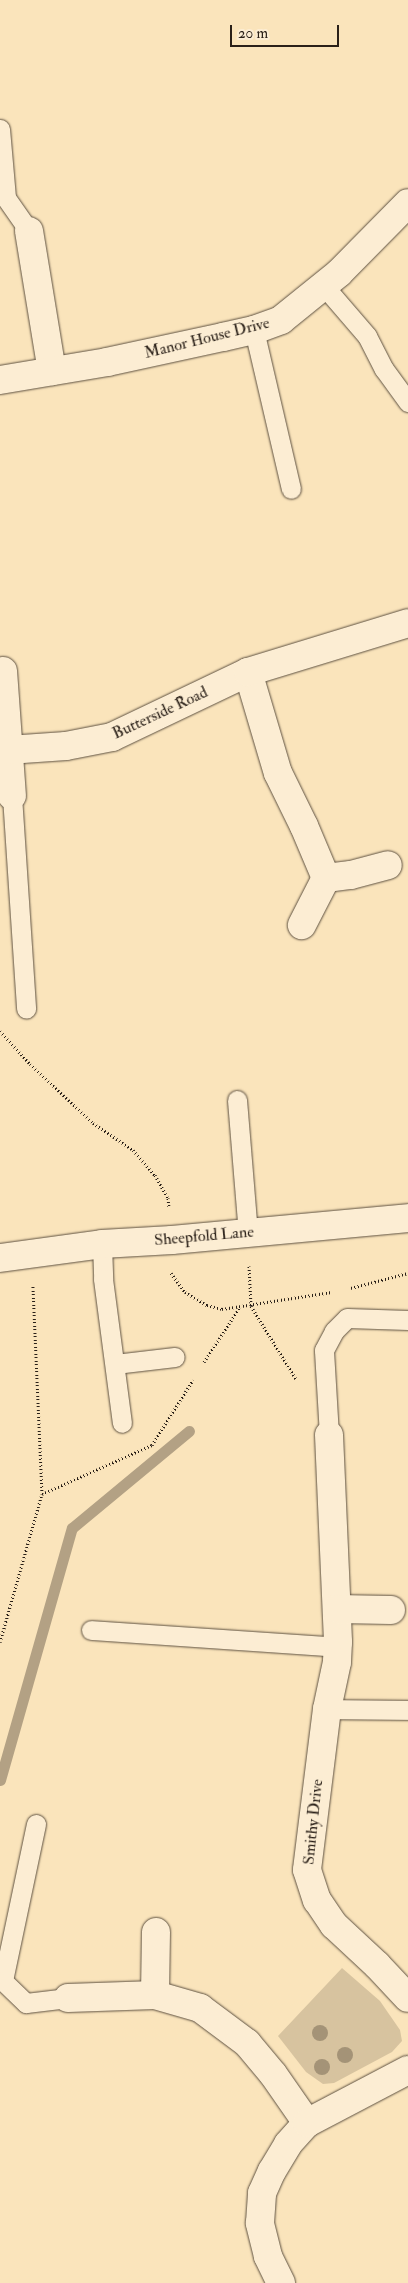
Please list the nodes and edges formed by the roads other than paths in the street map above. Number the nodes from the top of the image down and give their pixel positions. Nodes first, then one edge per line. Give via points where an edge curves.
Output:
1 (0, 129) edge
2 (408, 204) edge
3 (29, 231) joint
4 (324, 286) junction
5 (254, 330) junction
6 (52, 371) junction
7 (0, 380) edge
8 (408, 402) edge
9 (291, 489) dead end
10 (408, 622) edge
11 (3, 671) dead end
12 (248, 672) junction
13 (8, 750) junction
14 (12, 796) joint
15 (388, 865) dead end
16 (326, 878) junction
17 (302, 925) dead end
18 (26, 1009) dead end
19 (237, 1100) dead end
20 (408, 1218) edge
21 (248, 1233) junction
22 (102, 1244) junction
23 (0, 1258) edge
24 (408, 1320) edge
25 (175, 1357) dead end
26 (115, 1364) junction
27 (122, 1423) dead end
28 (329, 1435) joint
29 (337, 1609) junction
30 (391, 1610) dead end
31 (90, 1630) dead end
32 (338, 1647) junction
33 (327, 1708) junction
34 (408, 1710) edge
35 (36, 1824) dead end
36 (156, 1932) dead end
37 (155, 1995) junction
38 (68, 1998) joint
39 (408, 1998) edge
40 (408, 2070) edge
41 (308, 2124) junction
42 (280, 2283) edge

1 - 3 lane via 6,198
2 - 4 street, Manor House Drive
3 - 6 street
4 - 5 street, Manor House Drive via 281,320
4 - 8 lane via 367,336 384,369
5 - 6 street, Manor House Drive
5 - 9 lane
6 - 7 street, Manor House Drive
10 - 12 street, Butterside Road
11 - 13 street
12 - 13 street, Butterside Road via 112,737 66,746
12 - 16 street via 278,773
13 - 14 street
14 - 18 lane
15 - 16 street via 351,876
16 - 17 street
19 - 21 lane
20 - 21 street, Sheepfold Lane
21 - 22 street, Sheepfold Lane
22 - 23 street, Sheepfold Lane
22 - 26 lane via 103,1279
24 - 28 lane via 347,1318 334,1331 324,1350
25 - 26 lane
26 - 27 lane
28 - 29 street, Smithy Drive
29 - 30 street
29 - 32 street, Smithy Drive
31 - 32 lane
32 - 33 street, Smithy Drive
33 - 34 lane
33 - 39 street, Smithy Drive via 307,1870 317,1900 334,1925
35 - 38 lane via 2,1981 26,2003
36 - 37 street
37 - 38 street
37 - 41 street via 200,2008 246,2043 273,2074
40 - 41 street
41 - 42 street via 288,2144 262,2192 260,2222 268,2256

